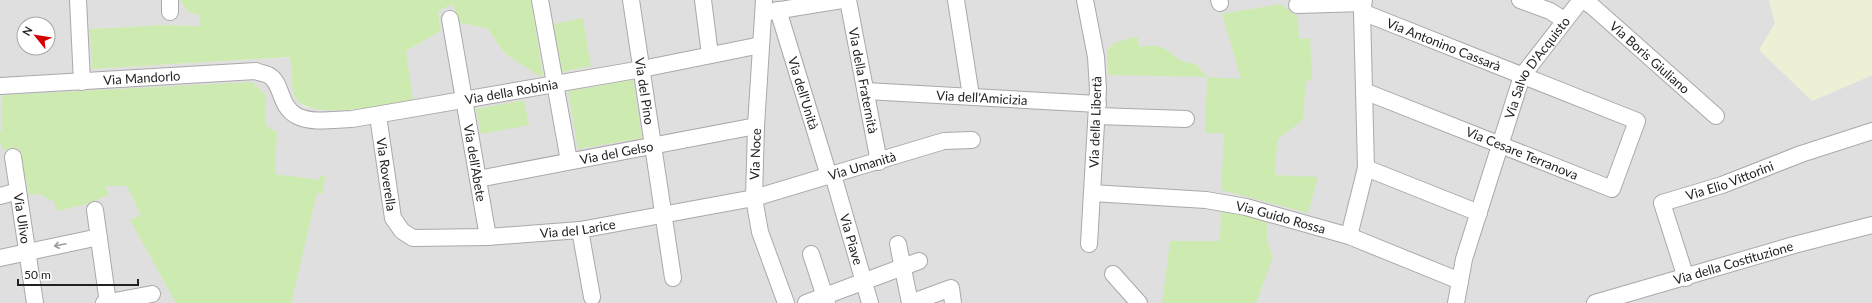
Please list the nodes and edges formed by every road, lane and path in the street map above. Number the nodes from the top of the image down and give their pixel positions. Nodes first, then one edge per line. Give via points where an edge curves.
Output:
1 (78, 0) edge
2 (540, 0) edge
3 (631, 0) edge
4 (703, 0) edge
5 (842, 0) edge
6 (848, 0) edge
7 (956, 0) edge
8 (1085, 0) edge
9 (1520, 0) edge
10 (1582, 0) edge
11 (1363, 5) edge
12 (1297, 6) dead end
13 (768, 8) edge
14 (450, 19) dead end
15 (1564, 20) junction
16 (761, 46) junction
17 (710, 55) junction
18 (642, 69) junction
19 (1522, 76) junction
20 (82, 82) junction
21 (555, 83) junction
22 (0, 86) edge
23 (278, 87) joint
24 (866, 91) junction
25 (1364, 91) junction
26 (971, 96) junction
27 (464, 101) junction
28 (1097, 110) junction
29 (378, 116) junction
30 (1716, 116) dead end
31 (1186, 119) dead end
32 (1637, 121) joint
33 (756, 126) junction
34 (1872, 131) edge
35 (972, 140) dead end
36 (1501, 144) junction
37 (654, 145) junction
38 (13, 157) dead end
39 (569, 161) junction
40 (879, 162) junction
41 (1366, 168) junction
42 (831, 176) junction
43 (478, 179) junction
44 (18, 191) junction
45 (1092, 193) junction
46 (0, 196) edge
47 (754, 198) junction
48 (95, 210) dead end
49 (1479, 213) junction
50 (665, 216) junction
51 (1872, 225) edge
52 (580, 230) junction
53 (402, 231) joint
54 (1349, 236) junction
55 (99, 237) junction
56 (488, 237) junction
57 (898, 244) dead end
58 (1089, 244) dead end
59 (28, 252) junction
60 (811, 254) dead end
61 (0, 258) edge
62 (919, 261) dead end
63 (903, 267) junction
64 (1113, 274) dead end
65 (674, 278) dead end
66 (1686, 278) junction
67 (1460, 281) junction
68 (864, 282) junction
69 (152, 294) dead end
70 (952, 296) edge
71 (592, 297) dead end
72 (826, 299) edge
73 (35, 303) edge
74 (107, 303) edge
75 (786, 303) edge
76 (806, 303) edge
77 (870, 303) edge
78 (910, 303) edge
79 (1139, 303) edge
80 (1456, 303) edge
81 (1595, 303) edge

1 - 20 street
2 - 21 street
3 - 18 street, Via del Pino
4 - 17 street
5 - 13 street
6 - 24 street, Via della Fraternità
7 - 26 street
8 - 28 street, Via della Libertà via 1096,57
9 - 15 street
10 - 15 street, Via Salvo D'Acquisto
10 - 30 street, Via Boris Giuliano via 1592,6
11 - 12 street, Via Antonino Cassarà
11 - 19 street, Via Antonino Cassarà
11 - 25 street
13 - 16 street, Via Noce
13 - 42 street, Via dell'Unità
14 - 27 street, Via dell'Abete
15 - 19 street, Via Salvo D'Acquisto
16 - 17 street, Via della Robinia
16 - 33 street, Via Noce
17 - 18 street, Via della Robinia
18 - 21 street, Via della Robinia
18 - 37 street, Via del Pino
19 - 32 street, Via Antonino Cassarà
19 - 36 street, Via Salvo D'Acquisto
20 - 22 street, Via Mandorlo
20 - 23 street, Via Mandorlo via 256,72 269,75
21 - 27 street, Via della Robinia
21 - 39 street
23 - 29 street, Via della Robinia via 287,109 298,116 313,120
24 - 26 street, Via dell'Amicizia
24 - 40 street, Via della Fraternità
25 - 36 street, Via Cesare Terranova
25 - 41 street
26 - 28 street, Via dell'Amicizia
27 - 29 street, Via della Robinia
27 - 43 street, Via dell'Abete
28 - 31 street, Via dell'Amicizia
28 - 45 street, Via della Libertà
29 - 53 street, Via Roverella via 393,218
32 - 36 street, Via Cesare Terranova via 1612,189
33 - 37 street, Via del Gelso
33 - 47 street, Via Noce
34 - 66 street, Via Elio Vittorini via 1801,154 1722,185 1662,203
35 - 40 street, Via Umanità via 944,141
36 - 49 street, Via Salvo D'Acquisto
37 - 39 street, Via del Gelso
37 - 50 street, Via del Pino
38 - 44 street, Via Ulivo
39 - 43 street, Via del Gelso
40 - 42 street, Via Umanità
41 - 49 street
41 - 54 street
42 - 47 street, Via Umanità
42 - 68 street, Via Piave
43 - 56 street, Via dell'Abete
44 - 46 street
44 - 59 street, Via Ulivo
45 - 54 street, Via Guido Rossa via 1224,202
45 - 58 street, Via della Libertà
47 - 50 street, Via del Larice
47 - 75 street, Via Noce via 760,232
48 - 55 street
49 - 67 street, Via Salvo D'Acquisto via 1464,259
50 - 52 street, Via del Larice
50 - 65 street, Via del Pino
51 - 66 street, Via della Costituzione via 1794,245
52 - 56 street, Via del Larice
52 - 71 street
53 - 56 street, Via del Larice via 413,238
54 - 67 street, Via Guido Rossa
55 -> 59 street
55 - 74 street
57 - 63 street
59 - 61 street
59 - 73 street, Via Ulivo
60 - 72 street
62 - 63 street
63 - 68 street
63 - 78 street
64 - 79 street
66 - 81 street, Via della Costituzione
67 - 80 street, Via Salvo D'Acquisto
68 - 72 street
68 - 77 street, Via Piave
69 - 74 street
70 - 78 street
72 - 76 street

